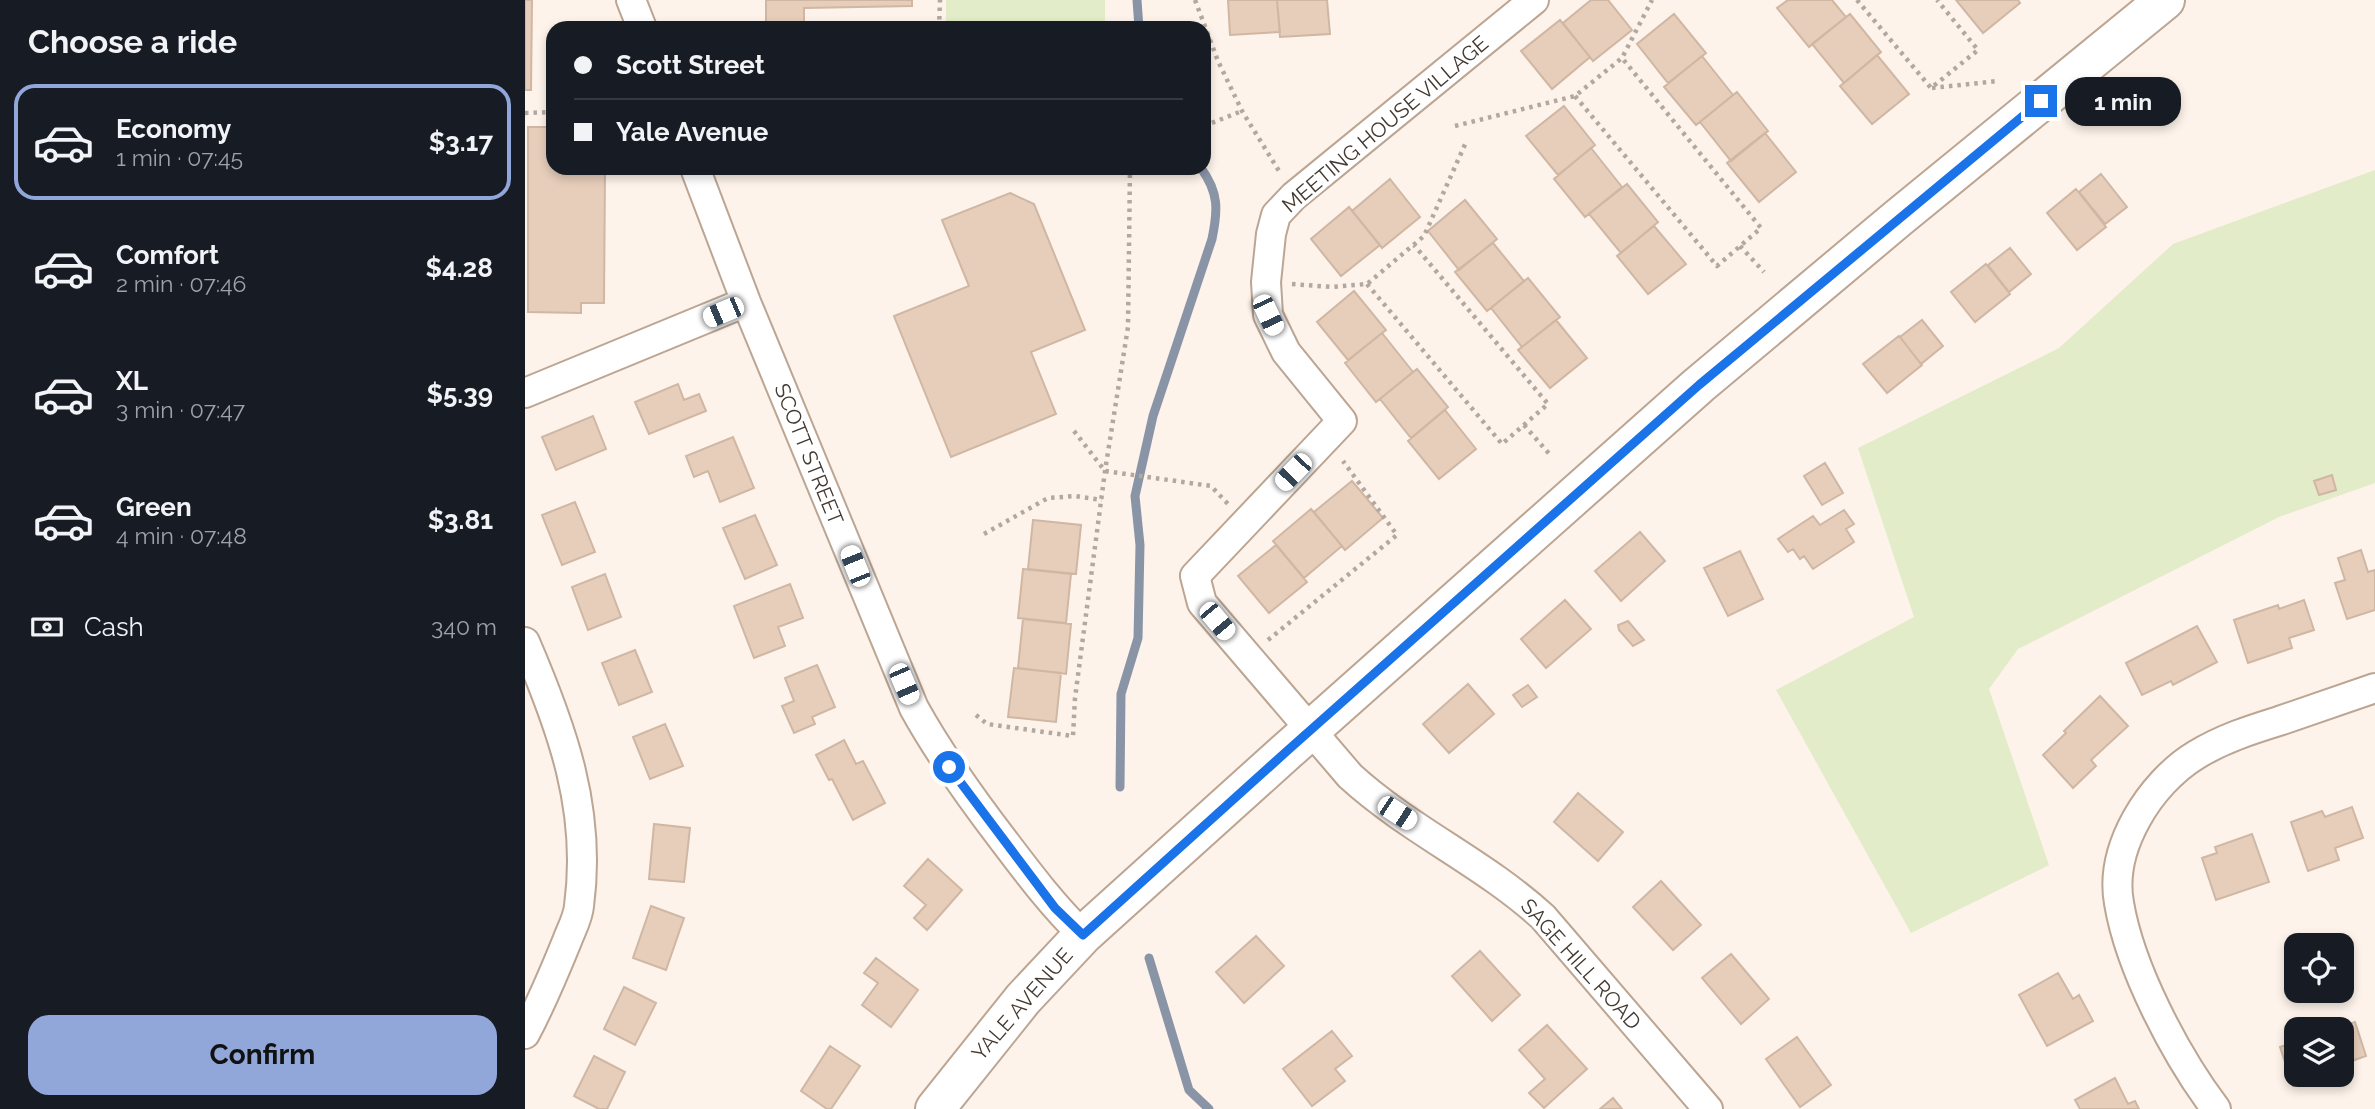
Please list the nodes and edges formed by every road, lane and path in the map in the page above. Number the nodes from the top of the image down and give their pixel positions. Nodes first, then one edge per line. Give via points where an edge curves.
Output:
1 (631, 0) edge
2 (940, 0) edge
3 (1195, 0) edge
4 (1534, 0) edge
5 (1652, 0) edge
6 (1857, 0) edge
7 (1937, 0) edge
8 (2165, 0) edge
9 (639, 21) edge
10 (939, 21) edge
11 (1203, 21) edge
12 (1211, 42) edge
13 (1622, 58) junction
14 (1998, 81) dead end
15 (1931, 88) junction
16 (1575, 96) junction
17 (1242, 111) junction
18 (546, 112) edge
19 (525, 113) edge
20 (1211, 123) edge
21 (1455, 126) dead end
22 (1467, 140) dead end
23 (698, 175) edge
24 (1130, 175) edge
25 (1294, 196) junction
26 (1414, 245) junction
27 (1740, 246) junction
28 (1764, 272) dead end
29 (1266, 282) junction
30 (1367, 284) junction
31 (746, 302) junction
32 (525, 393) edge
33 (1524, 425) junction
34 (1074, 431) dead end
35 (1325, 439) junction
36 (1552, 457) dead end
37 (1105, 471) junction
38 (1102, 500) junction
39 (1245, 523) junction
40 (984, 534) dead end
41 (525, 642) edge
42 (1247, 656) junction
43 (2375, 688) edge
44 (976, 715) dead end
45 (1310, 731) junction
46 (1083, 935) junction
47 (525, 1034) edge
48 (935, 1109) edge
49 (1708, 1109) edge
50 (2215, 1109) edge

1 - 9 street
2 - 10 path
3 - 11 path
4 - 25 street, MEETING HOUSE VILLAGE
5 - 13 path
6 - 15 path
7 - 15 path via 1978,50
8 - 45 main road, YALE AVENUE via 1699,385
12 - 17 path
13 - 16 path
13 - 27 path via 1761,228
14 - 15 path
16 - 21 path
16 - 27 path via 1717,266
17 - 20 path
17 - 25 path
18 - 19 path
22 - 26 path via 1424,236
23 - 31 street, SCOTT STREET
24 - 37 path via 1128,327
25 - 29 street, MEETING HOUSE VILLAGE via 1276,215
26 - 30 path
26 - 33 path via 1548,404
27 - 28 path
29 - 30 path via 1332,287
29 - 35 street, MEETING HOUSE VILLAGE via 1268,315 1286,352 1342,421
30 - 33 path via 1502,444
31 - 32 street
31 - 46 street, SCOTT STREET via 913,708 962,786 1055,908
33 - 36 path
34 - 37 path
35 - 39 street, MEETING HOUSE VILLAGE
35 - 42 path via 1397,535
37 - 38 path
37 - 39 path via 1211,486
38 - 40 path via 1048,498
38 - 44 path via 1073,736 987,724
39 - 42 street, MEETING HOUSE VILLAGE via 1195,576 1202,603
41 - 47 street via 569,758 580,808 582,854 579,909 548,990
42 - 45 street, MEETING HOUSE VILLAGE
43 - 50 street via 2226,738 2194,756 2164,779 2129,834 2119,867 2118,902 2138,971 2193,1079
45 - 46 main road, YALE AVENUE
45 - 49 street, SAGE HILL ROAD via 1374,798 1517,893
46 - 48 main road, YALE AVENUE via 1023,999

